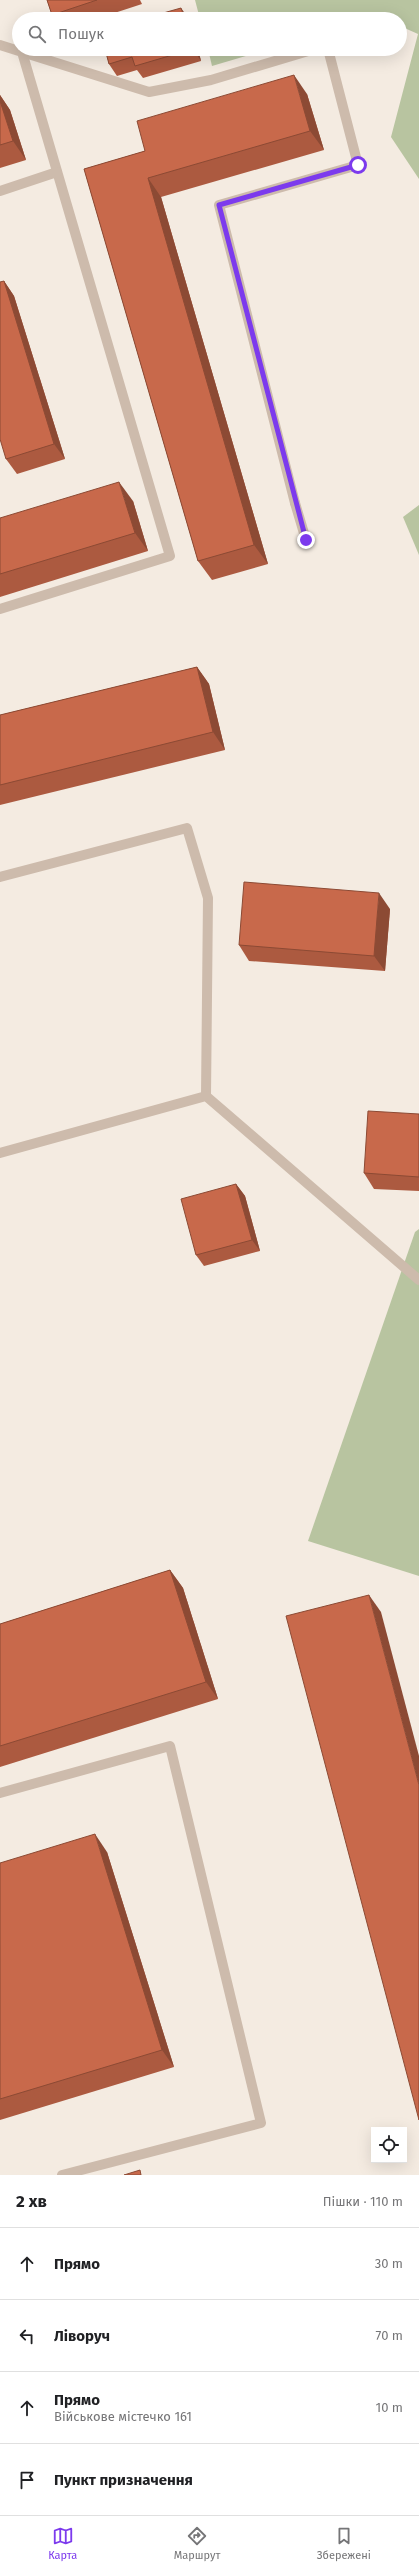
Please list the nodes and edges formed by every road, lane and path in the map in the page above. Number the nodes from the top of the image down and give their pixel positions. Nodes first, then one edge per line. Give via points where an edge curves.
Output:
1 (0, 45) edge
2 (12, 49) edge
3 (23, 56) edge
4 (35, 56) edge
5 (292, 56) edge
6 (330, 56) edge
7 (58, 172) junction
8 (0, 191) edge
9 (306, 540) dead end
10 (0, 609) edge
11 (0, 877) edge
12 (206, 1096) junction
13 (0, 1153) edge
14 (419, 1280) edge
15 (0, 1793) edge
16 (62, 2175) edge

1 - 2 street
3 - 7 street
4 - 5 street via 149,92 211,80
6 - 9 street via 358,165 219,205
7 - 8 street
7 - 10 street via 170,556
11 - 12 street via 187,828 208,898
12 - 13 street
12 - 14 street
15 - 16 street via 170,1746 261,2123

